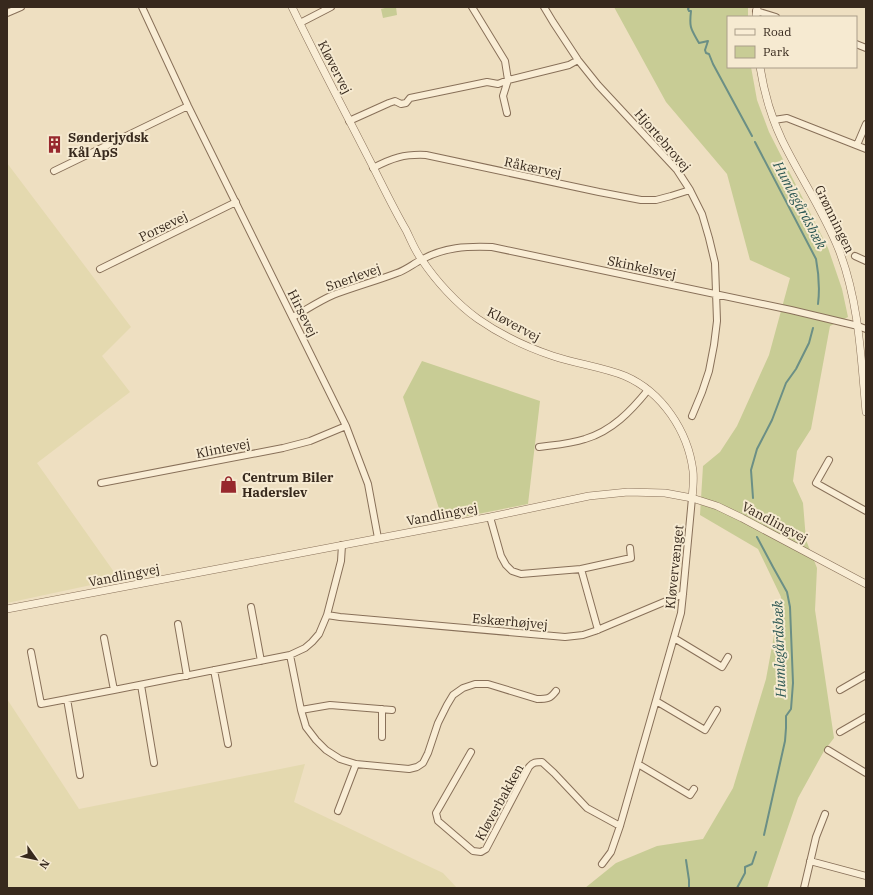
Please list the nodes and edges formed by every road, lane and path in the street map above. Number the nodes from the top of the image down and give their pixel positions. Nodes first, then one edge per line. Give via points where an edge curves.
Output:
1 (21, 7) edge
2 (142, 7) edge
3 (292, 7) edge
4 (331, 7) edge
5 (472, 7) edge
6 (544, 7) edge
7 (756, 12) edge
8 (7, 13) edge
9 (772, 16) edge
10 (300, 23) junction
11 (578, 60) junction
12 (760, 68) edge
13 (508, 80) junction
14 (188, 106) junction
15 (507, 113) dead end
16 (774, 120) junction
17 (349, 121) junction
18 (866, 124) edge
19 (857, 145) junction
20 (866, 149) edge
21 (373, 168) junction
22 (54, 171) dead end
23 (690, 190) junction
24 (236, 202) junction
25 (855, 256) dead end
26 (421, 260) junction
27 (866, 261) edge
28 (100, 269) dead end
29 (716, 294) junction
30 (293, 317) junction
31 (858, 326) junction
32 (866, 329) edge
33 (648, 390) junction
34 (866, 412) edge
35 (692, 416) dead end
36 (346, 426) junction
37 (539, 447) dead end
38 (829, 460) dead end
39 (100, 482) dead end
40 (692, 498) junction
41 (866, 511) edge
42 (490, 517) junction
43 (378, 538) junction
44 (342, 545) junction
45 (630, 548) dead end
46 (581, 569) junction
47 (866, 584) edge
48 (683, 594) junction
49 (251, 607) dead end
50 (7, 610) edge
51 (327, 615) junction
52 (178, 624) dead end
53 (598, 630) junction
54 (104, 638) dead end
55 (674, 638) junction
56 (31, 652) dead end
57 (290, 655) junction
58 (728, 657) dead end
59 (261, 661) junction
60 (214, 670) junction
61 (866, 675) edge
62 (187, 676) junction
63 (141, 685) junction
64 (114, 690) junction
65 (840, 690) dead end
66 (556, 691) dead end
67 (67, 700) junction
68 (656, 701) junction
69 (382, 709) junction
70 (301, 710) junction
71 (392, 710) dead end
72 (717, 710) dead end
73 (866, 716) edge
74 (840, 732) dead end
75 (382, 736) dead end
76 (228, 744) dead end
77 (828, 750) dead end
78 (471, 752) dead end
79 (154, 763) dead end
80 (356, 764) junction
81 (638, 764) junction
82 (866, 773) edge
83 (80, 775) dead end
84 (694, 789) dead end
85 (338, 811) dead end
86 (825, 814) dead end
87 (620, 826) junction
88 (810, 861) junction
89 (602, 864) dead end
90 (866, 876) edge
91 (804, 888) edge

1 - 8 street
2 - 14 street, Hirsevej
3 - 10 street, Kløvervej
4 - 10 street
5 - 13 street via 505,61
6 - 11 street, Hjortebrovej
7 - 9 street
10 - 17 street, Kløvervej
11 - 13 street via 569,65
11 - 23 street, Hjortebrovej via 677,170
12 - 16 street, Grønningen
13 - 15 street via 503,96
13 - 17 street via 498,84 487,82 410,98 406,103 389,102
14 - 22 street
14 - 24 street, Hirsevej
16 - 19 street via 787,118
16 - 31 street, Grønningen via 832,233 847,274
17 - 21 street, Kløvervej
18 - 19 street
19 - 20 street
21 - 23 street, Råkærvej via 403,156 426,155 641,200 656,200
21 - 26 street, Kløvervej
23 - 29 street, Hjortebrovej via 710,238 715,263
24 - 28 street, Porsevej
24 - 30 street, Hirsevej
25 - 27 street
26 - 29 street, Skinkelsvej via 452,248 492,247
26 - 30 street, Snerlevej via 397,273 317,303
26 - 33 street, Kløvervej via 457,302 497,332 554,357 610,371
29 - 31 street, Skinkelsvej
29 - 35 street, Hjortebrovej via 717,321 709,371
30 - 36 street, Hirsevej
31 - 32 street, Skinkelsvej
31 - 34 street, Grønningen
33 - 37 street via 624,417 607,429 586,439
33 - 40 street, Kløvervej via 676,423 689,451 693,472
36 - 39 street, Klintevej via 310,441 281,448
36 - 43 street, Hirsevej via 368,484
38 - 41 street via 816,484
40 - 42 street, Vandlingvej via 664,493 628,492 589,496
40 - 47 street, Vandlingvej via 742,518
40 - 48 street, Kløvervænget
42 - 43 street, Vandlingvej
42 - 46 street via 501,556 512,571 521,574
43 - 44 street, Vandlingvej
44 - 50 street, Vandlingvej
44 - 51 street via 342,561
45 - 46 street via 631,558
46 - 53 street
48 - 53 street, Eskærhøjvej
48 - 55 street, Kløvervænget
49 - 59 street
51 - 53 street, Eskærhøjvej via 565,637
51 - 57 street via 319,634 312,642
52 - 62 street
54 - 64 street
55 - 58 street via 722,667
55 - 68 street, Kløvervænget
56 - 67 street via 41,704
57 - 59 street
57 - 70 street
59 - 60 street
60 - 62 street
60 - 76 street
61 - 65 street
62 - 63 street
63 - 64 street
63 - 79 street
64 - 67 street
66 - 80 street via 545,699 537,699 488,684 463,688 447,705 423,763 409,768
67 - 83 street
68 - 72 street via 705,730
68 - 81 street, Kløvervænget
69 - 70 street via 330,705
69 - 71 street
69 - 75 street
70 - 80 street via 306,727 326,750 340,759
73 - 74 street
77 - 82 street
78 - 87 street, Kløverbakken via 436,813 438,821 474,851 481,852 486,849 529,767 536,762 542,762 587,808
80 - 85 street
81 - 84 street via 690,795
81 - 87 street, Kløvervænget
86 - 88 street
87 - 89 street, Kløvervænget via 611,852
88 - 90 street
88 - 91 street

